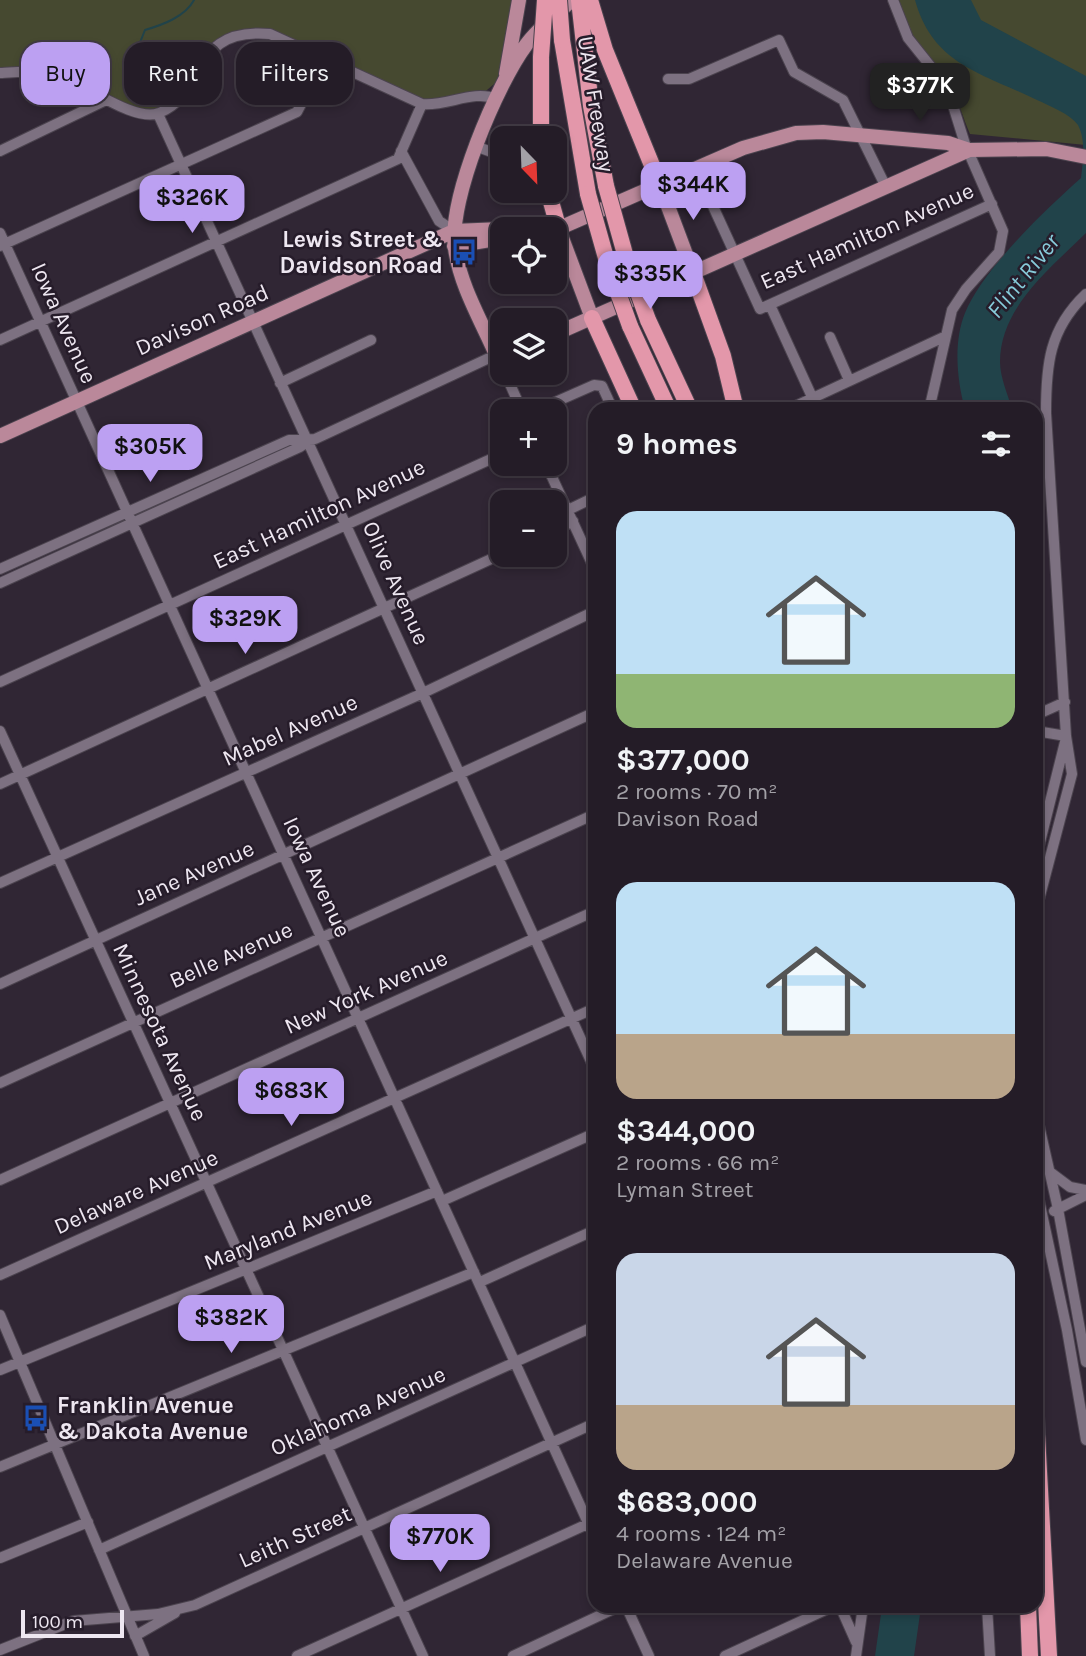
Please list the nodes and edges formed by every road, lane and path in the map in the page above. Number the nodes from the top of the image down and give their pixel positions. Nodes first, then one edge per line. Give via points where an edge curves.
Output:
1 (545, 0) edge
2 (559, 0) edge
3 (572, 0) edge
4 (893, 0) edge
5 (587, 3) edge
6 (519, 4) edge
7 (544, 25) junction
8 (288, 42) edge
9 (353, 72) edge
10 (0, 73) edge
11 (21, 73) edge
12 (506, 74) junction
13 (668, 79) dead end
14 (496, 99) junction
15 (110, 101) edge
16 (422, 104) junction
17 (96, 105) edge
18 (301, 105) edge
19 (158, 114) junction
20 (541, 126) edge
21 (863, 136) junction
22 (478, 147) junction
23 (969, 150) junction
24 (0, 151) edge
25 (401, 151) junction
26 (490, 152) edge
27 (1084, 157) edge
28 (181, 164) junction
29 (696, 169) junction
30 (660, 185) junction
31 (885, 185) junction
32 (992, 204) junction
33 (567, 226) edge
34 (490, 229) edge
35 (454, 231) junction
36 (0, 233) edge
37 (490, 240) edge
38 (217, 241) junction
39 (3, 245) edge
40 (454, 246) junction
41 (735, 254) junction
42 (567, 255) edge
43 (693, 273) junction
44 (1086, 294) edge
45 (765, 307) junction
46 (592, 318) junction
47 (40, 322) junction
48 (254, 322) junction
49 (567, 329) edge
50 (490, 336) edge
51 (946, 336) junction
52 (830, 337) dead end
53 (0, 340) edge
54 (371, 341) dead end
55 (490, 365) edge
56 (849, 380) junction
57 (281, 383) junction
58 (813, 398) junction
59 (562, 399) edge
60 (77, 402) junction
61 (609, 402) edge
62 (630, 402) edge
63 (665, 402) edge
64 (686, 402) edge
65 (734, 402) edge
66 (804, 402) edge
67 (815, 402) edge
68 (931, 402) edge
69 (0, 436) edge
70 (308, 440) junction
71 (490, 460) edge
72 (552, 476) edge
73 (588, 500) edge
74 (568, 510) junction
75 (130, 518) junction
76 (573, 521) junction
77 (567, 524) edge
78 (348, 526) junction
79 (588, 554) edge
80 (490, 560) edge
81 (0, 569) edge
82 (0, 583) edge
83 (170, 606) junction
84 (385, 609) junction
85 (588, 614) edge
86 (0, 682) edge
87 (208, 690) junction
88 (423, 692) junction
89 (1065, 702) junction
90 (1043, 713) edge
91 (588, 715) edge
92 (0, 731) edge
93 (1043, 732) edge
94 (1066, 736) junction
95 (246, 773) junction
96 (20, 775) junction
97 (461, 775) junction
98 (0, 784) edge
99 (588, 817) edge
100 (1043, 830) edge
101 (284, 856) junction
102 (58, 857) junction
103 (499, 859) junction
104 (0, 883) edge
105 (1043, 884) edge
106 (588, 914) edge
107 (322, 937) junction
108 (536, 939) junction
109 (95, 940) junction
110 (0, 984) edge
111 (588, 1011) edge
112 (359, 1019) junction
113 (572, 1019) junction
114 (134, 1023) junction
115 (588, 1054) edge
116 (0, 1083) edge
117 (396, 1099) junction
118 (170, 1103) junction
119 (588, 1136) edge
120 (1043, 1142) edge
121 (1050, 1172) junction
122 (0, 1180) edge
123 (206, 1183) junction
124 (1086, 1190) edge
125 (1086, 1195) edge
126 (440, 1196) junction
127 (1058, 1209) junction
128 (1043, 1217) edge
129 (588, 1233) edge
130 (1043, 1238) edge
131 (245, 1270) junction
132 (0, 1275) edge
133 (477, 1277) junction
134 (0, 1315) edge
135 (588, 1329) edge
136 (284, 1350) junction
137 (20, 1362) junction
138 (1086, 1362) edge
139 (516, 1363) junction
140 (0, 1370) edge
141 (588, 1426) edge
142 (1086, 1440) edge
143 (552, 1443) junction
144 (55, 1445) junction
145 (328, 1447) junction
146 (0, 1467) edge
147 (588, 1514) edge
148 (88, 1522) junction
149 (588, 1524) edge
150 (365, 1529) junction
151 (1043, 1545) edge
152 (99, 1549) junction
153 (0, 1559) edge
154 (401, 1609) junction
155 (177, 1611) junction
156 (605, 1613) edge
157 (629, 1613) edge
158 (819, 1613) edge
159 (842, 1613) edge
160 (862, 1613) edge
161 (987, 1613) edge
162 (1028, 1613) edge
163 (127, 1615) junction
164 (135, 1636) junction
165 (856, 1642) junction
166 (0, 1650) edge
167 (144, 1656) edge
168 (297, 1656) edge
169 (423, 1656) edge
170 (513, 1656) edge
171 (649, 1656) edge
172 (725, 1656) edge
173 (856, 1656) edge
174 (990, 1656) edge
175 (1030, 1656) edge
176 (1049, 1656) edge

1 - 20 highway, bridge
2 - 63 highway, UAW Freeway, bridge via 588,194 601,245 630,326
3 - 7 main road
4 - 23 street via 908,38 951,99
5 - 30 highway
5 - 64 highway, UAW Freeway, bridge via 581,23 606,186 648,320
6 - 7 main road via 528,20
6 - 12 main road
7 - 12 main road
8 - 19 street via 270,34 232,37 202,60 184,94
9 - 16 street
10 - 11 street
12 - 14 main road
13 - 21 street via 689,79 779,40 794,72 843,100
14 - 16 street via 481,96
14 - 22 main road
15 - 19 street
16 - 25 street
17 - 24 street
18 - 28 street via 297,112
19 - 28 street, Olive Avenue
21 - 23 main road via 948,143
21 - 29 main road via 783,135
21 - 31 street
22 - 26 street
22 - 35 main road via 458,196
23 - 27 main road, East Hamilton Avenue via 1046,149
23 - 31 main road
23 - 32 street
25 - 35 street via 439,222
25 - 38 street via 398,159
28 - 38 street, Olive Avenue
28 - 39 street
29 - 30 main road
29 - 41 street
30 - 33 main road
30 - 43 main road
31 - 41 main road
32 - 45 street, East Hamilton Avenue
32 - 51 street via 1003,242 952,310
34 - 35 main road, Davison Road
35 - 40 main road
35 - 48 main road, Davison Road
36 - 39 street, Iowa Avenue
37 - 40 main road
38 - 47 street
38 - 48 street, Olive Avenue
39 - 47 street, Iowa Avenue
40 - 50 main road
41 - 43 main road
41 - 45 street
42 - 46 main road
43 - 46 main road
43 - 65 highway
44 - 89 street via 1054,340 1046,367
45 - 58 street
46 - 49 main road
46 - 62 highway
47 - 53 street
47 - 60 street, Iowa Avenue
48 - 57 street, Olive Avenue
48 - 60 main road, Davison Road
51 - 56 street
51 - 68 street
52 - 56 street
54 - 57 street
55 - 70 street
56 - 58 street
57 - 70 street, Olive Avenue
58 - 66 street
58 - 67 street
59 - 61 street via 594,385 602,386
60 - 69 main road, Davison Road
60 - 75 street, Iowa Avenue
70 - 75 street via 289,440
70 - 78 street, Olive Avenue
71 - 78 street, East Hamilton Avenue
72 - 74 street
73 - 74 street
74 - 76 street
75 - 81 street
75 - 82 street
75 - 83 street, Iowa Avenue
76 - 77 street
76 - 79 street
78 - 83 street, East Hamilton Avenue
78 - 84 street, Olive Avenue
80 - 84 street
83 - 86 street, East Hamilton Avenue
83 - 87 street, Iowa Avenue
84 - 87 street
84 - 88 street, Olive Avenue
85 - 88 street, Mabel Avenue
87 - 95 street, Iowa Avenue
87 - 96 street
88 - 95 street, Mabel Avenue
88 - 97 street, Olive Avenue
89 - 90 street
89 - 94 street
91 - 97 street, Jane Avenue
92 - 96 street, Minnesota Avenue
93 - 94 street
94 - 100 street
94 - 105 street via 1072,774
95 - 101 street, Iowa Avenue
95 - 102 street, Mabel Avenue
96 - 98 street
96 - 102 street, Minnesota Avenue
97 - 101 street, Jane Avenue
97 - 103 street, Olive Avenue
99 - 103 street, Belle Avenue
101 - 107 street, Iowa Avenue
101 - 109 street, Jane Avenue
102 - 104 street, Mabel Avenue
102 - 109 street, Minnesota Avenue
103 - 107 street, Belle Avenue
103 - 108 street, Olive Avenue
106 - 108 street, New York Avenue
107 - 112 street, Iowa Avenue
107 - 114 street, Belle Avenue
108 - 112 street, New York Avenue
108 - 113 street, Olive Avenue
109 - 110 street, Jane Avenue
109 - 114 street, Minnesota Avenue
111 - 113 street, Delaware Avenue
112 - 117 street, Iowa Avenue
112 - 118 street, New York Avenue
113 - 115 street, Olive Avenue
113 - 117 street, Delaware Avenue
114 - 116 street, Belle Avenue
114 - 118 street, Minnesota Avenue
117 - 123 street, Delaware Avenue
117 - 126 street, Iowa Avenue
118 - 122 street, New York Avenue
118 - 123 street, Minnesota Avenue
119 - 126 street, Maryland Avenue
120 - 121 street
121 - 124 street via 1070,1187
121 - 127 street
123 - 131 street, Minnesota Avenue
123 - 132 street, Delaware Avenue
125 - 127 street
126 - 131 street, Maryland Avenue
126 - 133 street, Iowa Avenue
127 - 128 street
127 - 138 street
129 - 133 street
130 - 142 street
131 - 136 street, Minnesota Avenue
131 - 137 street, Maryland Avenue
133 - 136 street
133 - 139 street, Iowa Avenue
134 - 137 street
135 - 139 street, Oklahoma Avenue
136 - 144 street
136 - 145 street, Minnesota Avenue
137 - 140 street, Maryland Avenue
137 - 144 street
139 - 143 street, Iowa Avenue
139 - 145 street, Oklahoma Avenue
141 - 143 street, Leith Street
143 - 147 street, Iowa Avenue
143 - 150 street, Leith Street
144 - 146 street
144 - 148 street
145 - 150 street, Minnesota Avenue
145 - 152 street, Oklahoma Avenue
148 - 152 street
148 - 153 street
149 - 154 street
150 - 154 street, Minnesota Avenue
150 - 155 street, Leith Street
151 - 176 highway
152 - 163 street
154 - 168 street
154 - 169 street, Minnesota Avenue
155 - 163 street, Leith Street
155 - 164 street
156 - 170 street
157 - 171 street
158 - 172 street
159 - 165 street
160 - 165 street
161 - 174 street
162 - 175 highway
163 - 164 street
163 - 166 street, Leith Street via 73,1621
164 - 167 street
165 - 173 street

